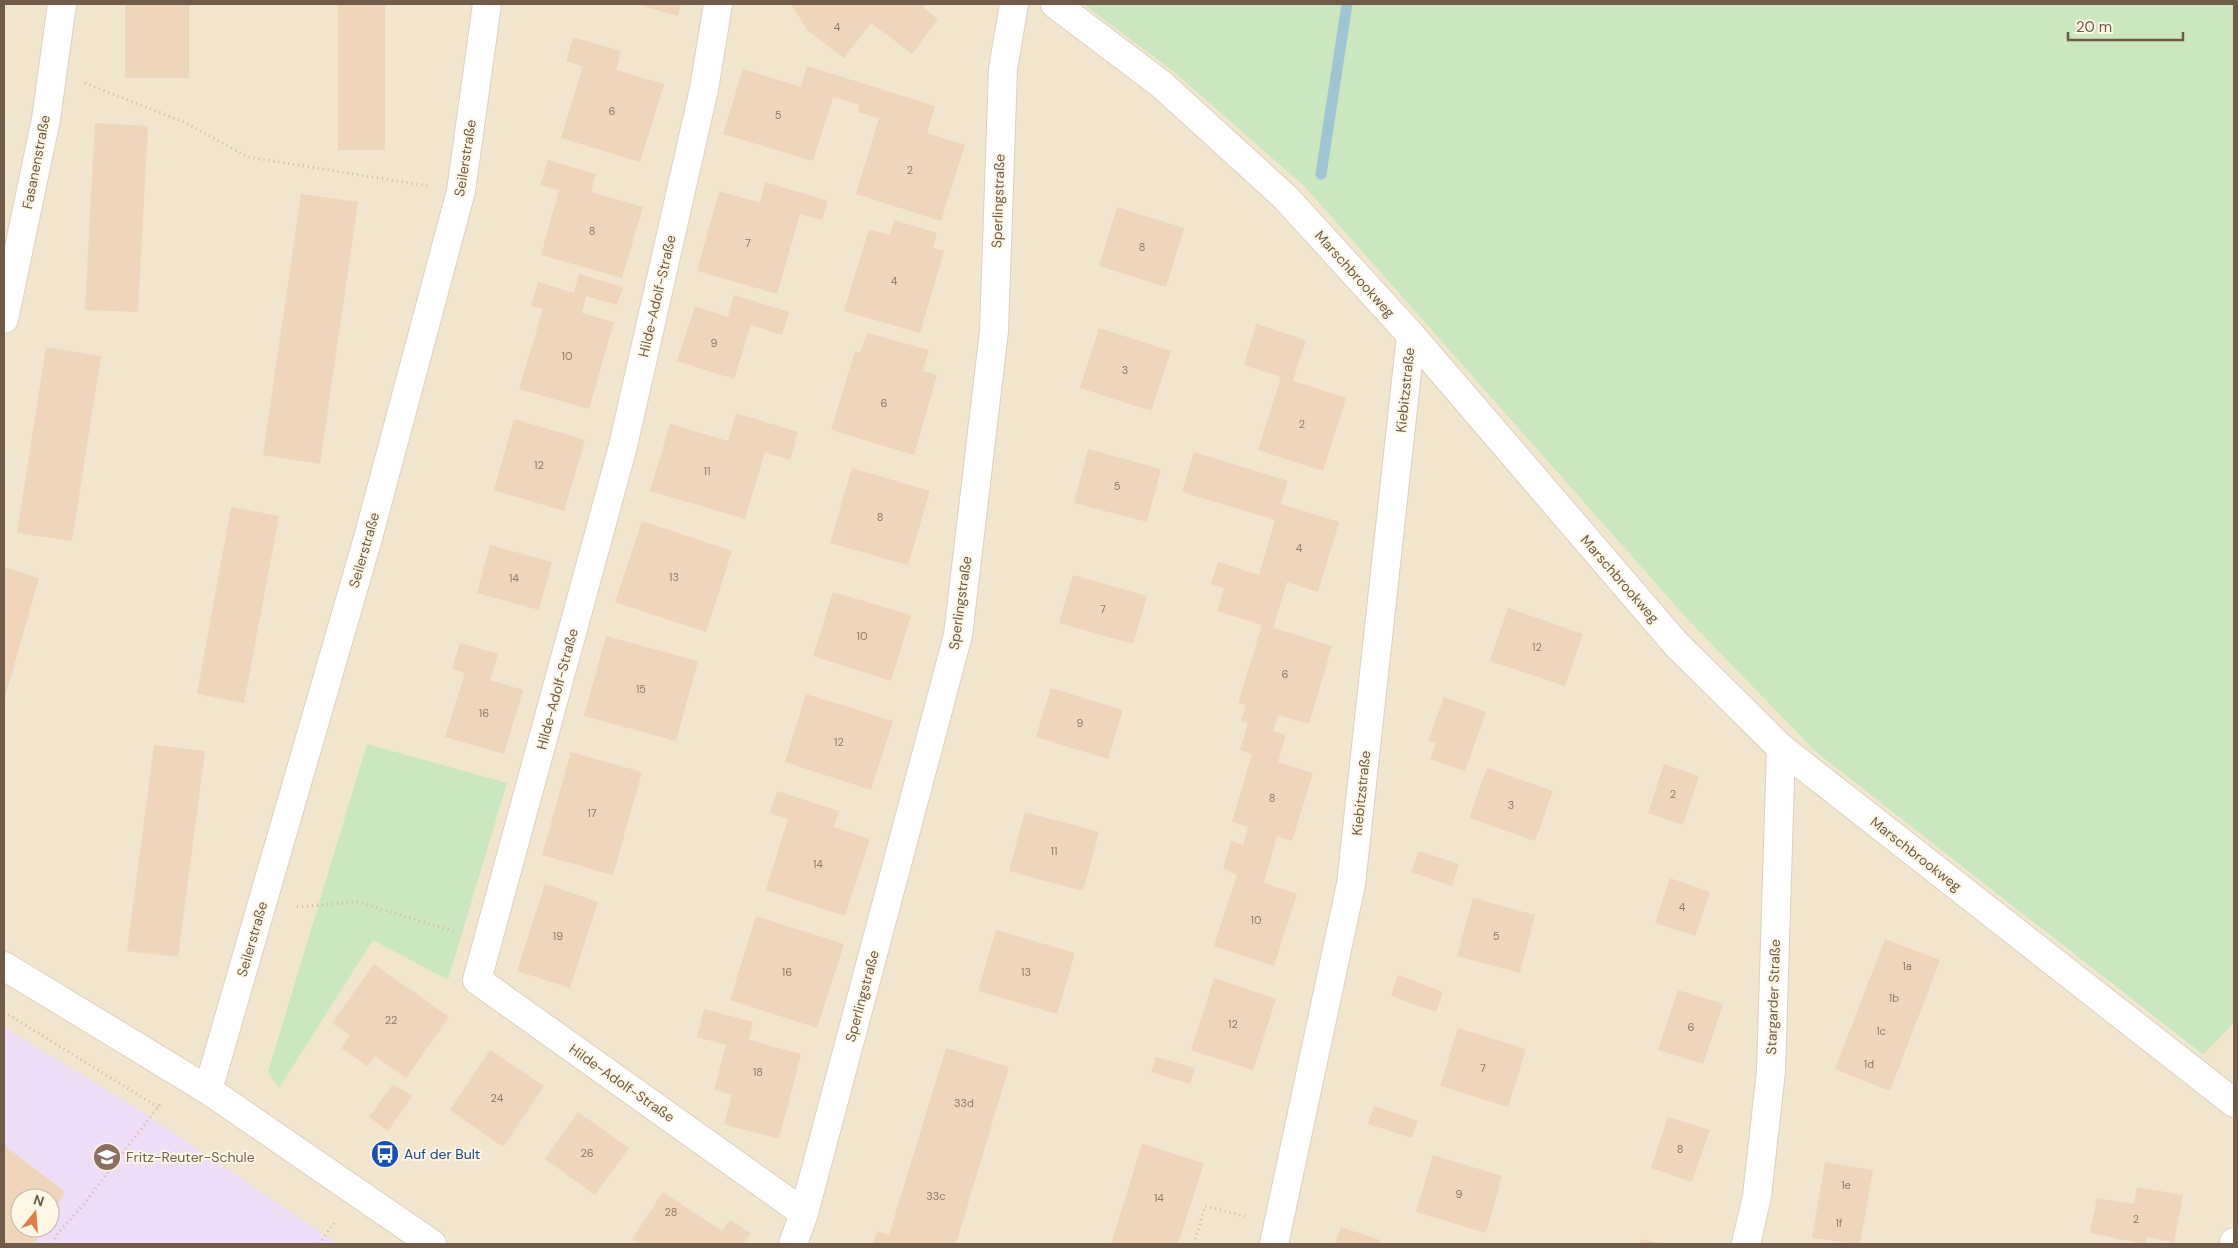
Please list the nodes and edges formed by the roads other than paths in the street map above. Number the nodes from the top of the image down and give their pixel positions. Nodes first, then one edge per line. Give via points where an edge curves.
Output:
1 (62, 4) edge
2 (487, 4) edge
3 (718, 4) edge
4 (1014, 4) edge
5 (1055, 4) edge
6 (4, 319) edge
7 (1411, 335) junction
8 (1781, 748) junction
9 (4, 966) edge
10 (208, 1090) junction
11 (2234, 1103) edge
12 (804, 1213) junction
13 (1276, 1234) edge
14 (432, 1244) edge
15 (794, 1244) edge
16 (1746, 1244) edge

1 - 6 street, Fasanenstraße via 46,119
2 - 10 street, Seilerstraße via 461,191 368,538
3 - 12 street, Hilde-Adolf-Straße via 704,89 623,446 477,980
4 - 12 street, Sperlingstraße via 1003,69 994,331 958,635
5 - 7 street, Marschbrookweg via 1161,84 1285,197
7 - 8 street, Marschbrookweg via 1676,644
7 - 13 street, Kiebitzstraße via 1350,884
8 - 11 street, Marschbrookweg
8 - 16 street, Stargarder Straße via 1771,1071 1757,1196
9 - 10 street
10 - 14 street
12 - 15 street, Sperlingstraße

